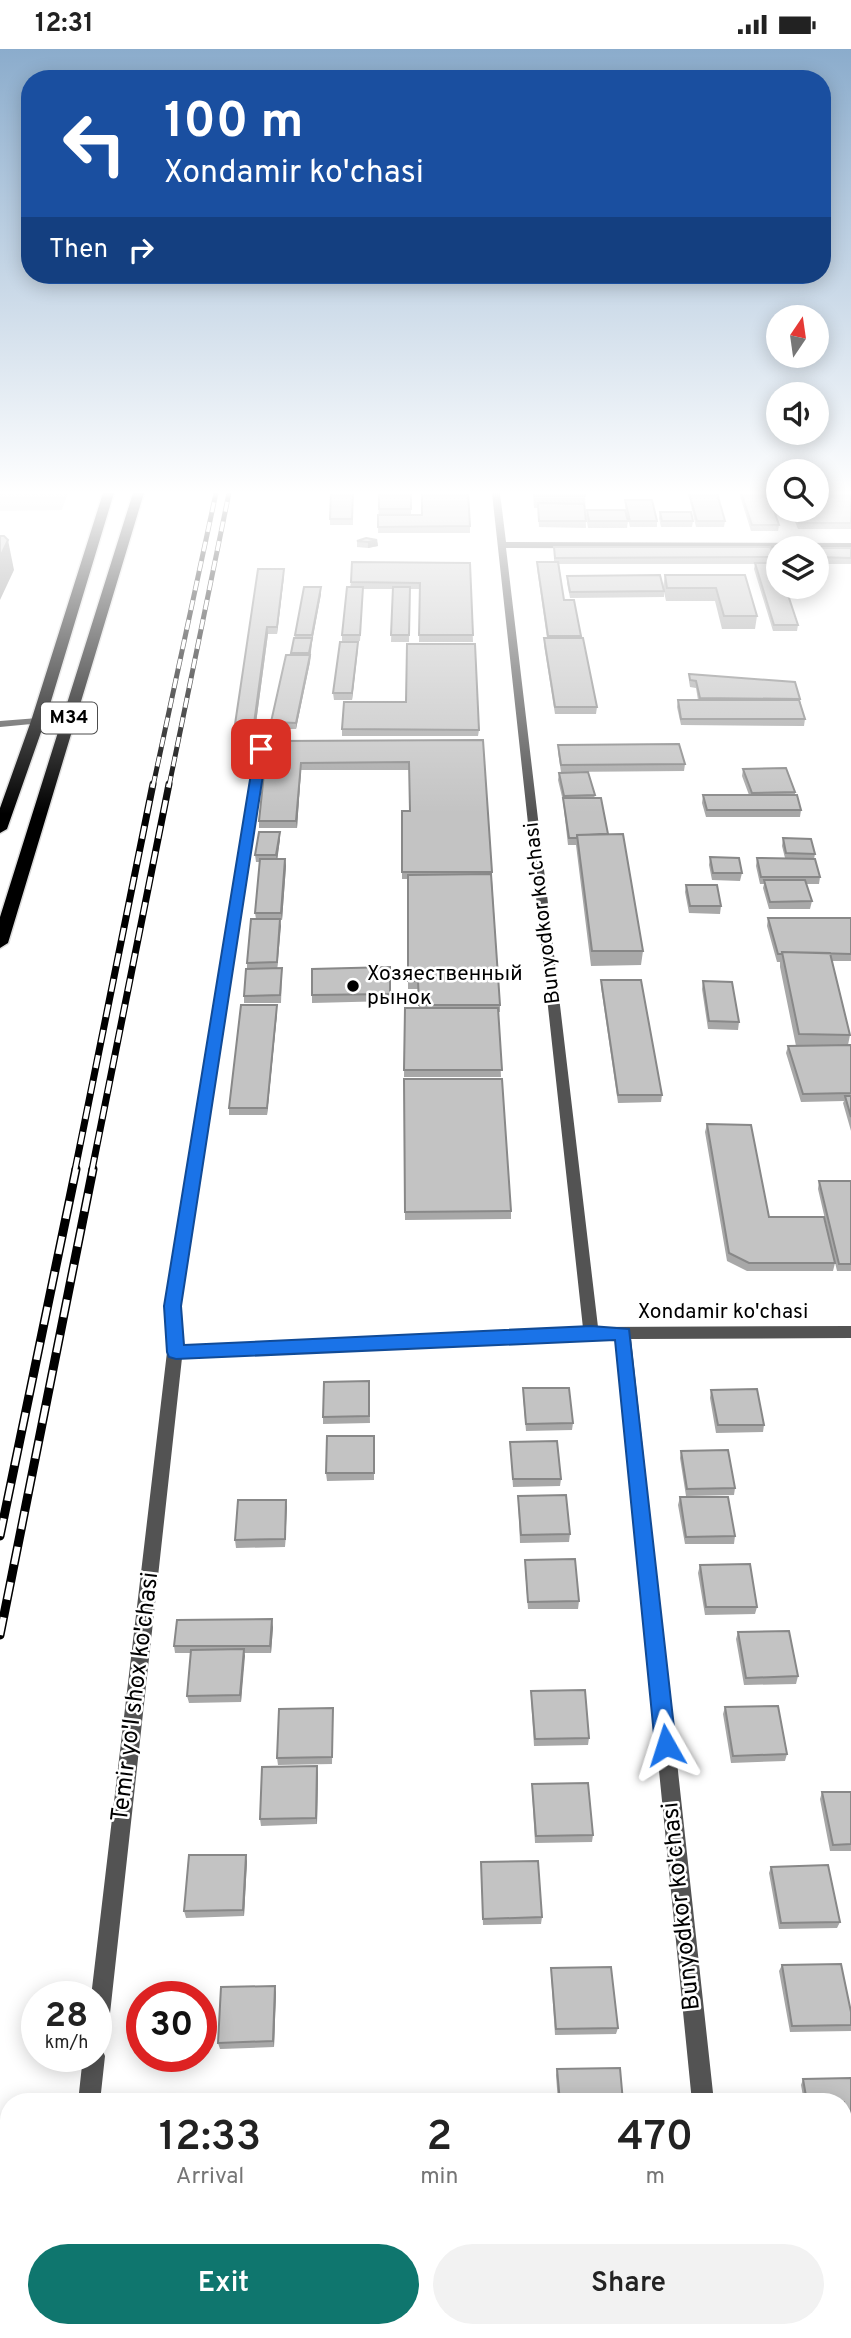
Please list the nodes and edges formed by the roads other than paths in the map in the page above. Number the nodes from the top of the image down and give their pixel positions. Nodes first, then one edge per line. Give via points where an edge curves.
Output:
1 (76, 600) edge
2 (106, 600) edge
3 (507, 600) edge
4 (38, 721) junction
5 (0, 724) edge
6 (261, 749) dead end
7 (0, 829) edge
8 (0, 943) edge
9 (851, 1332) edge
10 (591, 1333) junction
11 (623, 1334) junction
12 (176, 1352) junction
13 (103, 1981) edge
14 (92, 2072) edge
15 (90, 2093) edge
16 (702, 2093) edge

1 - 4 highway, M34
2 - 8 highway, M34
3 - 10 street, Bunyodkor ko'chasi
4 - 5 street
4 - 7 highway, M34
6 - 12 street, Temir yo'l shox ko'chasi via 172,1306
9 - 11 street, Xondamir ko'chasi
10 - 11 street, Xondamir ko'chasi
10 - 12 street, Xondamir ko'chasi
11 - 16 street, Bunyodkor ko'chasi
12 - 13 street, Temir yo'l shox ko'chasi
14 - 15 street

